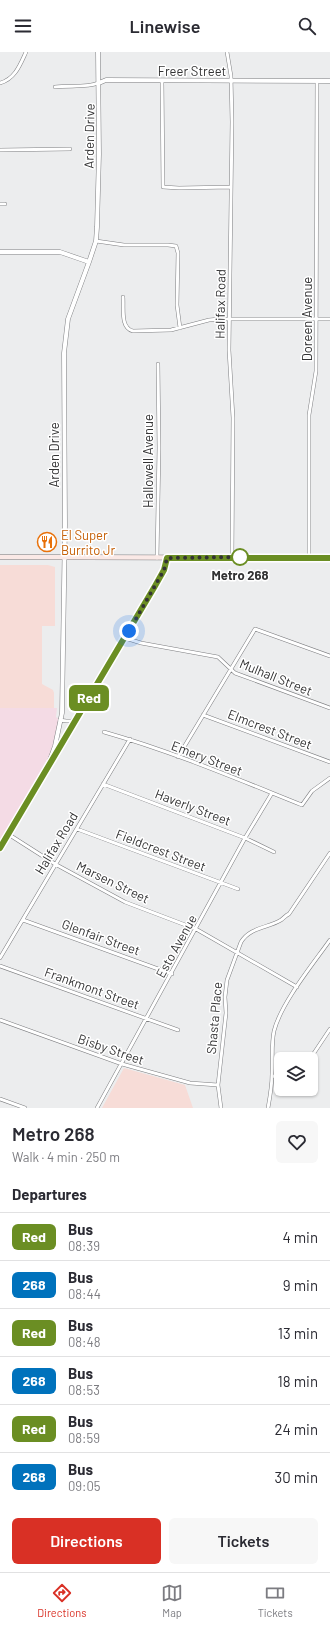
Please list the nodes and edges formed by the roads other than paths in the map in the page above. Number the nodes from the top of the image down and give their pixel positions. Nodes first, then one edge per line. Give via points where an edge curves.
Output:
1 (26, 52) edge
2 (98, 52) edge
3 (228, 52) edge
4 (317, 80) junction
5 (162, 81) junction
6 (231, 81) junction
7 (330, 81) edge
8 (0, 83) edge
9 (99, 83) junction
10 (55, 87) dead end
11 (70, 149) dead end
12 (0, 150) edge
13 (231, 187) junction
14 (0, 204) edge
15 (5, 204) dead end
16 (96, 241) junction
17 (0, 252) edge
18 (89, 262) junction
19 (123, 297) dead end
20 (230, 319) junction
21 (316, 319) junction
22 (330, 319) edge
23 (180, 328) junction
24 (158, 364) dead end
25 (0, 557) edge
26 (232, 557) junction
27 (63, 558) junction
28 (157, 558) junction
29 (167, 558) junction
30 (309, 558) junction
31 (330, 558) edge
32 (125, 638) junction
33 (330, 656) edge
34 (231, 668) junction
35 (330, 708) edge
36 (203, 714) junction
37 (78, 718) junction
38 (60, 720) junction
39 (104, 732) dead end
40 (130, 739) junction
41 (178, 757) junction
42 (330, 762) edge
43 (47, 768) junction
44 (330, 778) edge
45 (103, 784) junction
46 (272, 793) junction
47 (76, 829) junction
48 (8, 834) junction
49 (245, 838) junction
50 (0, 848) edge
51 (274, 852) dead end
52 (330, 853) edge
53 (56, 864) junction
54 (220, 883) junction
55 (238, 888) dead end
56 (23, 920) junction
57 (196, 929) junction
58 (330, 940) edge
59 (237, 951) junction
60 (0, 958) edge
61 (0, 966) edge
62 (172, 974) junction
63 (298, 986) junction
64 (146, 1018) junction
65 (0, 1020) edge
66 (330, 1029) edge
67 (178, 1030) dead end
68 (315, 1052) edge
69 (122, 1064) junction
70 (272, 1076) joint
71 (218, 1085) junction
72 (0, 1099) edge
73 (25, 1108) edge
74 (97, 1108) edge
75 (221, 1108) edge
76 (268, 1108) edge

1 - 8 street via 15,74
2 - 9 street, Arden Drive
3 - 6 street, Halifax Road
4 - 6 street, Freer Street
4 - 7 street, Freer Street
4 - 21 street, Doreen Avenue
5 - 6 street, Freer Street
5 - 9 street, Freer Street via 106,80
5 - 13 street via 163,187
6 - 13 street, Halifax Road
9 - 10 street, Freer Street
9 - 16 street, Arden Drive
11 - 12 street
13 - 20 street, Halifax Road
14 - 15 street
16 - 18 street, Arden Drive
16 - 23 street via 124,245 176,246
17 - 18 street via 60,252
18 - 27 street, Arden Drive via 68,319 66,334
19 - 23 street via 124,320 128,330
20 - 21 street
20 - 23 street via 209,320
20 - 26 street, Halifax Road via 229,368 233,418
21 - 22 street
21 - 30 street, Doreen Avenue via 316,371 309,415
24 - 28 street, Hallowell Avenue
25 - 27 main road
26 - 29 main road
26 - 30 main road
27 - 28 main road
27 - 38 street, Arden Drive
28 - 29 main road
29 - 32 street via 164,570
30 - 31 main road
32 - 34 street, Mulhall Street via 218,657
32 - 37 street
33 - 34 street via 255,629
34 - 35 street, Mulhall Street via 235,673
34 - 36 street
36 - 41 street
36 - 42 street, Elmcrest Street
37 - 38 street via 70,722
37 - 43 street
38 - 43 street, Arden Drive
39 - 40 street, Emery Street
40 - 41 street, Emery Street
40 - 45 street, Halifax Road
41 - 46 street, Emery Street
43 - 48 street, Arden Drive
44 - 46 street, Emery Street via 312,791 302,805
45 - 47 street, Halifax Road
45 - 49 street, Haverly Street
46 - 49 street, Esto Avenue
47 - 53 street, Halifax Road
47 - 54 street, Fieldcrest Street
48 - 50 street, Arden Drive
48 - 53 street, Marsen Street
49 - 51 street, Haverly Street
49 - 54 street, Esto Avenue
52 - 59 street, Shasta Place via 289,914 244,936
53 - 56 street, Halifax Road
53 - 57 street, Marsen Street via 125,902
54 - 55 street, Fieldcrest Street
54 - 57 street, Esto Avenue
56 - 60 street, Halifax Road
56 - 62 street, Glenfair Street
57 - 59 street, Marsen Street
57 - 62 street, Esto Avenue
58 - 63 street
59 - 63 street, Marsen Street
59 - 71 street, Shasta Place via 227,980
61 - 64 street, Frankmont Street
62 - 64 street, Esto Avenue
63 - 70 street via 282,1010 274,1030
64 - 67 street, Frankmont Street
64 - 69 street, Esto Avenue
65 - 69 street, Bisby Street
66 - 68 street
69 - 71 street, Bisby Street via 190,1083
69 - 74 street, Esto Avenue
70 - 76 street
71 - 75 street, Shasta Place
72 - 73 street

